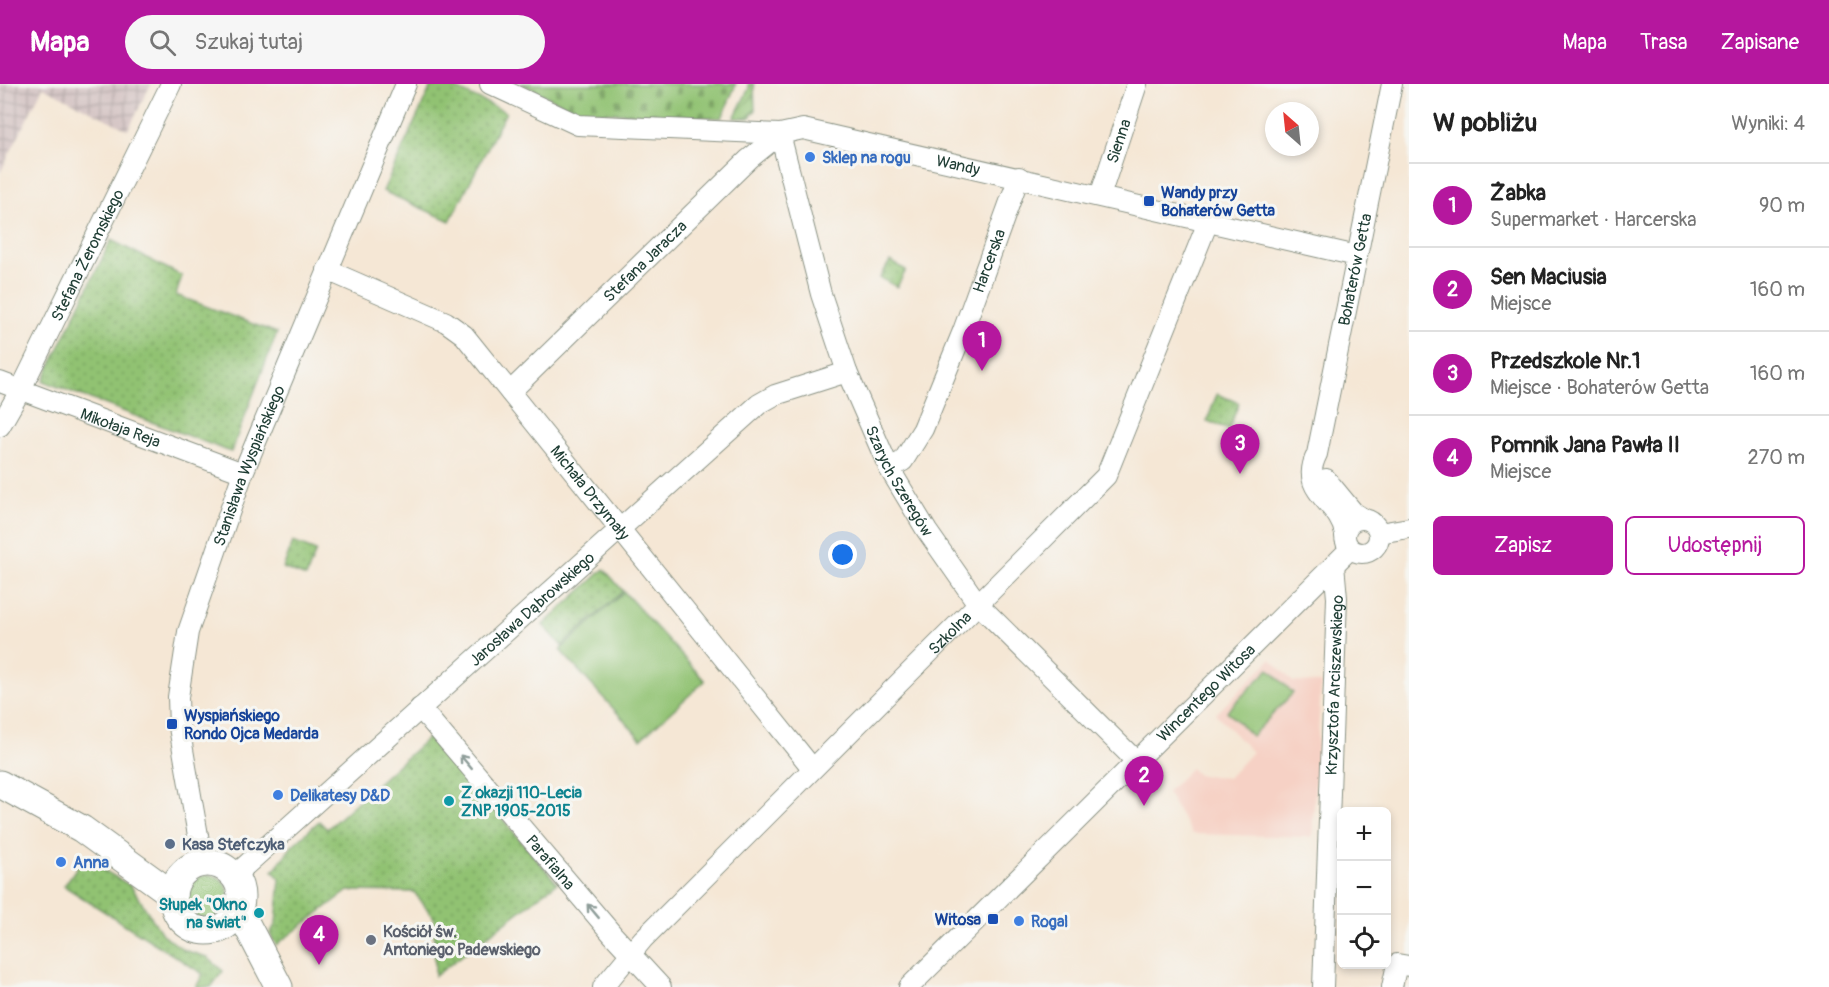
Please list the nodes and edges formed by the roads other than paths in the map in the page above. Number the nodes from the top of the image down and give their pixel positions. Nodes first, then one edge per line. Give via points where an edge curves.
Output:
1 (171, 84) edge
2 (406, 84) edge
3 (490, 84) edge
4 (1137, 84) edge
5 (1392, 84) edge
6 (780, 134) junction
7 (1019, 177) junction
8 (1100, 196) junction
9 (1208, 222) junction
10 (1357, 256) junction
11 (327, 270) junction
12 (847, 372) junction
13 (0, 382) edge
14 (20, 391) junction
15 (510, 392) junction
16 (0, 426) edge
17 (1317, 454) junction
18 (890, 468) junction
19 (243, 473) junction
20 (1364, 519) junction
21 (1409, 528) edge
22 (620, 529) junction
23 (1379, 533) junction
24 (1347, 541) junction
25 (1334, 566) junction
26 (978, 604) junction
27 (420, 708) junction
28 (1135, 760) junction
29 (812, 768) junction
30 (0, 784) edge
31 (82, 829) junction
32 (195, 867) junction
33 (234, 876) junction
34 (174, 895) junction
35 (238, 910) junction
36 (215, 930) junction
37 (631, 955) junction
38 (1409, 966) edge
39 (278, 987) edge
40 (603, 987) edge
41 (661, 987) edge
42 (909, 987) edge
43 (1323, 987) edge
44 (1392, 987) edge

1 - 14 street, Stefana Żeromskiego
2 - 11 street, Stanisława Wyspiańskiego
3 - 6 street, Wandy via 578,125
4 - 8 street, Sienna
5 - 10 street, Bohaterów Getta
6 - 7 street, Wandy via 803,129
6 - 12 street, Szarych Szeregów via 821,294
6 - 15 street, Stefana Jaracza via 749,159
7 - 8 street, Wandy
7 - 18 street, Harcerska via 923,429 903,461
8 - 9 street, Wandy
9 - 10 street, Wandy
9 - 26 street, Szkolna via 1106,477
10 - 17 street, Bohaterów Getta
11 - 15 street, Michała Drzymały via 456,328
11 - 19 street, Stanisława Wyspiańskiego
12 - 18 street, Szarych Szeregów
12 - 22 street, Jarosława Dąbrowskiego via 766,398
13 - 14 street, Mikołaja Reja
14 - 16 street, Stefana Żeromskiego
14 - 19 street, Mikołaja Reja
15 - 22 street, Michała Drzymały
17 - 20 street via 1328,484
17 - 24 street, Bohaterów Getta via 1311,470 1312,482 1343,522
18 - 26 street, Szarych Szeregów via 933,540
19 - 32 street, Stanisława Wyspiańskiego via 201,590 182,664 179,727
20 - 23 street via 1374,524
20 - 24 street via 1350,524
21 - 23 street
22 - 27 street, Jarosława Dąbrowskiego
22 - 29 street, Michała Drzymały
23 - 24 street via 1370,552 1360,554
24 - 25 street, Wincentego Witosa
25 - 28 street, Wincentego Witosa
25 - 43 street, Krzysztofa Arciszewskiego via 1337,598
26 - 28 street, Szarych Szeregów
26 - 29 street, Szkolna
27 - 33 street, Jarosława Dąbrowskiego
37 -> 27 street, Parafialna
28 - 42 street, Wincentego Witosa
29 - 37 street, Szkolna
30 - 31 street
31 - 32 street
31 - 34 street
32 - 33 street via 224,868
32 - 34 street via 179,879
33 - 35 street via 241,897
34 - 36 street via 176,912 183,921 204,931
35 - 36 street via 233,919
35 - 39 street
36 - 39 street
37 - 40 street, Szkolna
37 - 41 street, Parafialna
38 - 44 street via 1397,964

